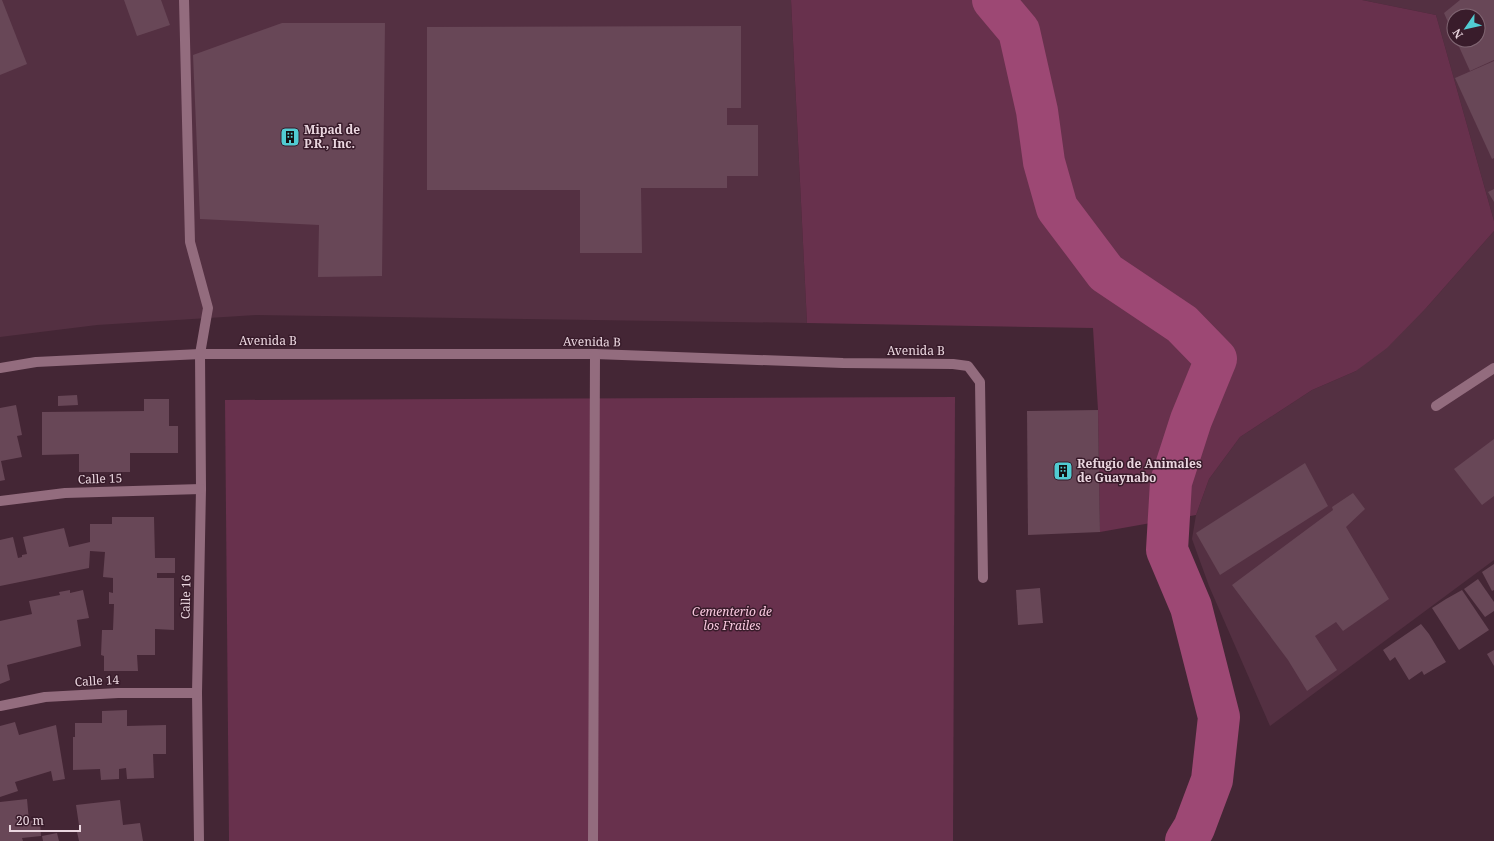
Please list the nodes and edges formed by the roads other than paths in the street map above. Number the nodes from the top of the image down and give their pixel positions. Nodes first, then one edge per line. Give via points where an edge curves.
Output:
1 (184, 0) edge
2 (200, 354) junction
3 (595, 354) junction
4 (0, 368) edge
5 (1494, 368) edge
6 (1436, 406) dead end
7 (201, 489) junction
8 (0, 501) edge
9 (983, 578) dead end
10 (196, 693) junction
11 (0, 706) edge
12 (199, 841) edge
13 (593, 841) edge

1 - 2 street, Calle 16 via 190,242 208,308
2 - 3 street, Avenida B
2 - 4 street, Avenida B via 36,362
2 - 7 street, Calle 16
3 - 9 street, Avenida B via 968,366 980,382
3 - 13 street
5 - 6 street
7 - 8 street, Calle 15 via 65,494
7 - 10 street, Calle 16
10 - 11 street, Calle 14 via 45,696
10 - 12 street, Calle 16

